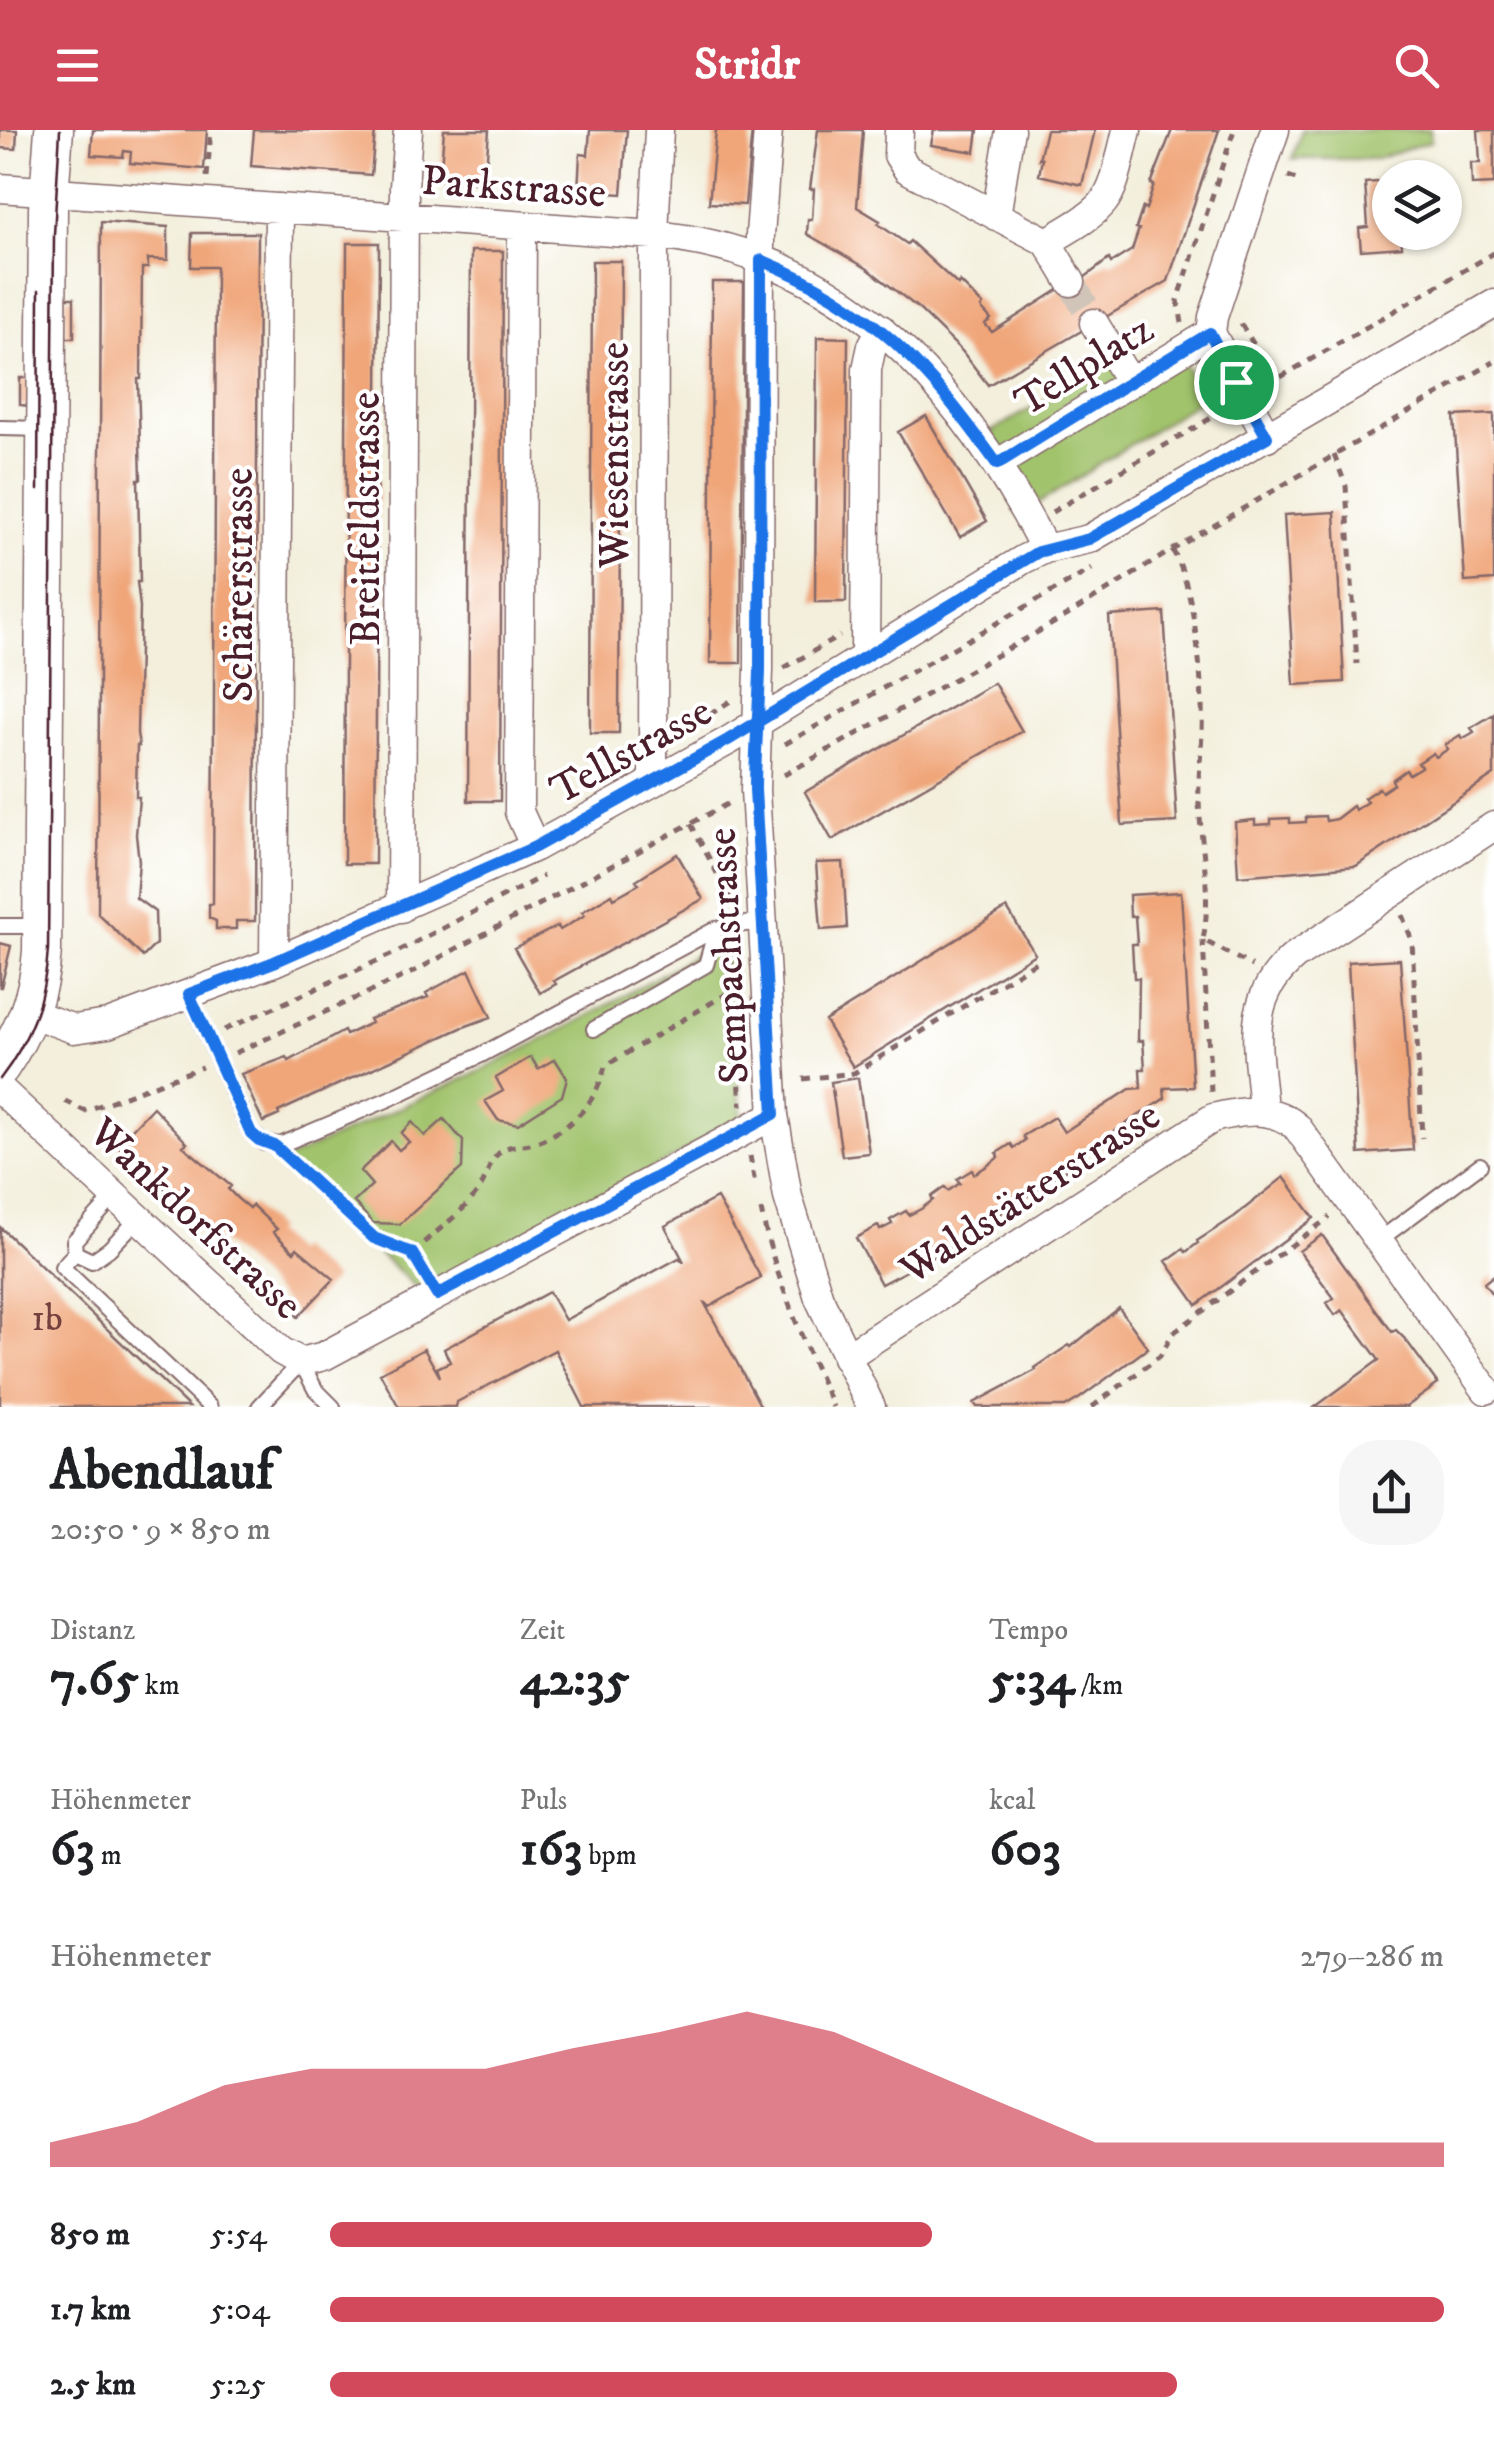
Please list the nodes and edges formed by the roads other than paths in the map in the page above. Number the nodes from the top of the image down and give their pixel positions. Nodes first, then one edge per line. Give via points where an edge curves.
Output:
1 (54, 130) edge
2 (408, 130) edge
3 (659, 130) edge
4 (768, 130) edge
5 (899, 130) edge
6 (1010, 130) edge
7 (1127, 130) edge
8 (1275, 130) edge
9 (0, 188) edge
10 (49, 191) junction
11 (279, 208) junction
12 (996, 216) junction
13 (405, 218) junction
14 (522, 228) junction
15 (654, 236) junction
16 (1048, 242) junction
17 (761, 260) junction
18 (1071, 282) tunnel mouth
19 (1494, 304) edge
20 (1094, 323) tunnel mouth
21 (882, 329) junction
22 (1199, 340) junction
23 (1130, 382) junction
24 (0, 428) edge
25 (46, 429) junction
26 (1267, 437) junction
27 (997, 464) junction
28 (1045, 550) junction
29 (865, 654) junction
30 (758, 723) junction
31 (653, 781) junction
32 (1494, 826) edge
33 (535, 847) junction
34 (401, 908) junction
35 (764, 921) junction
36 (0, 926) edge
37 (43, 926) junction
38 (716, 929) junction
39 (274, 962) junction
40 (189, 994) junction
41 (30, 1013) junction
42 (594, 1029) dead end
43 (0, 1066) edge
44 (0, 1089) edge
45 (1263, 1111) junction
46 (774, 1114) junction
47 (1480, 1165) dead end
48 (115, 1196) junction
49 (139, 1218) junction
50 (1378, 1242) junction
51 (75, 1253) junction
52 (846, 1357) junction
53 (301, 1362) junction
54 (1482, 1394) edge
55 (210, 1407) edge
56 (259, 1407) edge
57 (333, 1407) edge
58 (871, 1407) edge

1 - 10 street
2 - 13 street, Breitfeldstrasse
3 - 15 street, Wiesenstrasse
4 - 17 street
5 - 12 street via 898,154 907,169
6 - 12 street
7 - 16 street via 1103,207
8 - 22 street via 1213,317
9 - 10 street, Parkstrasse
10 - 11 street, Parkstrasse
10 - 25 street
11 - 13 street, Parkstrasse
11 - 39 street, Schärerstrasse
12 - 16 street
13 - 14 street, Parkstrasse
13 - 34 street, Breitfeldstrasse
14 - 15 street, Parkstrasse
14 - 33 street via 519,812
15 - 17 street, Parkstrasse
15 - 31 street, Wiesenstrasse
16 - 18 street
17 - 21 street, Parkstrasse via 846,302
17 - 30 street
19 - 26 street, Tellstrasse
20 - 23 street
21 - 27 street, Parkstrasse via 944,391
21 - 29 street via 867,369
22 - 23 street, Tellplatz
22 - 26 street
23 - 27 street, Tellplatz
24 - 25 lane
25 - 37 street
26 - 28 street, Tellstrasse via 1089,539
27 - 28 street, Parkstrasse
28 - 29 street, Tellstrasse
29 - 30 street, Tellstrasse
30 - 31 street, Tellstrasse
30 - 35 street, Sempachstrasse via 755,790
31 - 33 street, Tellstrasse
32 - 45 street via 1272,976 1256,1021
33 - 34 street, Tellstrasse
34 - 39 street, Tellstrasse
35 - 38 lane
35 - 46 street, Sempachstrasse
36 - 37 lane
37 - 41 street
38 - 40 lane via 479,1056 275,1146 251,1133
38 - 42 lane via 706,965
39 - 40 street, Tellstrasse
40 - 41 street, Tellstrasse via 108,1024 74,1029
41 - 43 street
44 - 48 street, Wankdorfstrasse
45 - 50 street via 1296,1127
45 - 52 street, Waldstätterstrasse via 1213,1118
46 - 52 street, Sempachstrasse via 797,1228
46 - 53 street, Wankdorfstrasse via 324,1356
47 - 50 lane
48 - 49 street, Wankdorfstrasse
48 - 51 lane via 74,1241
49 - 51 lane via 92,1261
49 - 53 street, Wankdorfstrasse via 281,1351
50 - 54 street
51 - 55 lane via 62,1267
52 - 58 street, Sempachstrasse
53 - 56 lane
53 - 57 lane

